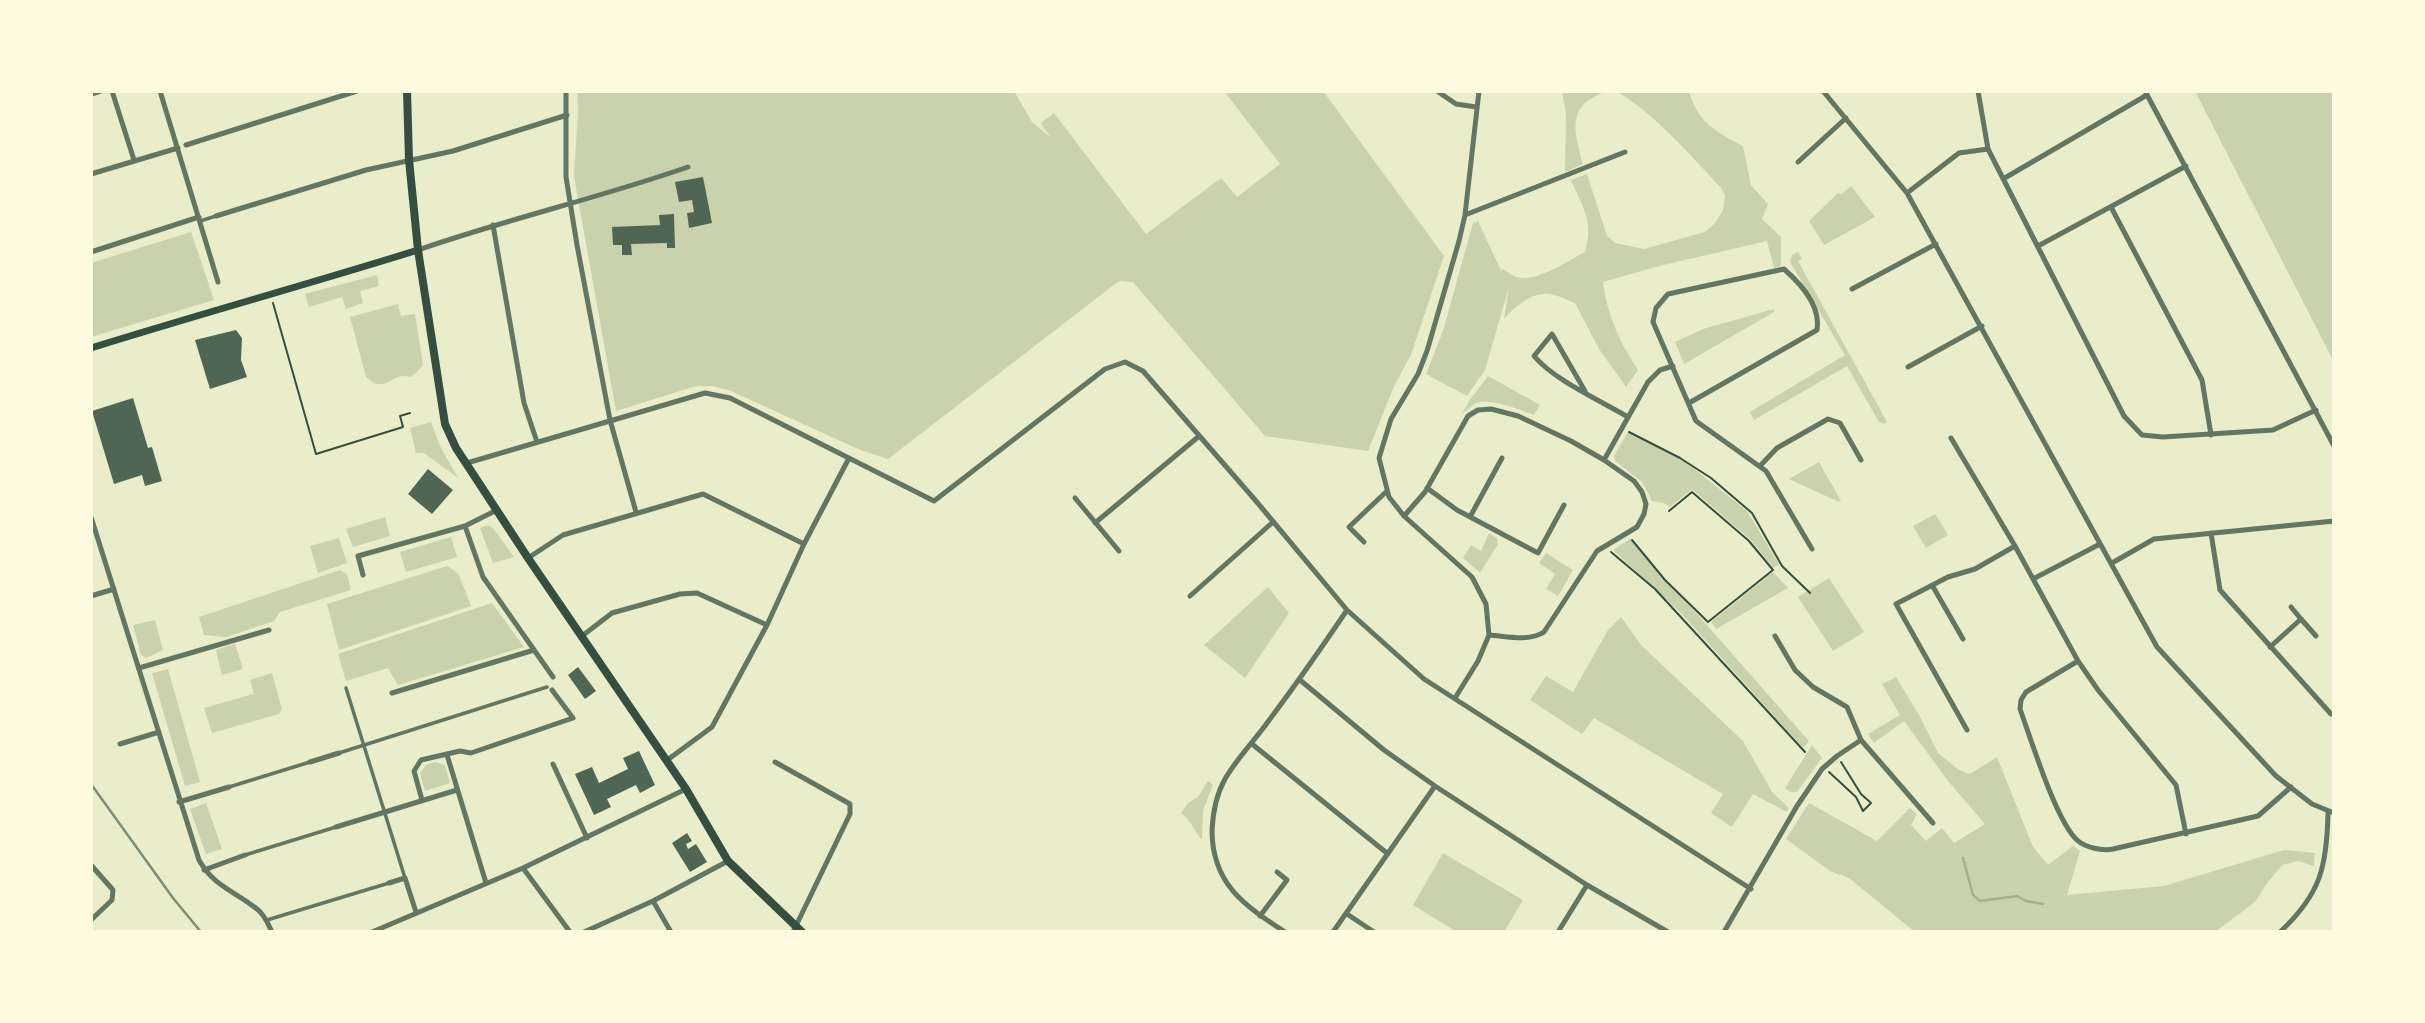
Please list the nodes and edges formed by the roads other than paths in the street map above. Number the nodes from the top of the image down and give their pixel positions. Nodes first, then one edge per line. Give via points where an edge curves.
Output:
1 (103, 91) edge
2 (112, 91) edge
3 (160, 91) edge
4 (357, 91) edge
5 (407, 91) edge
6 (566, 91) edge
7 (1437, 91) edge
8 (1479, 91) edge
9 (1823, 91) edge
10 (1978, 91) edge
11 (2146, 93) edge
12 (91, 95) edge
13 (1476, 107) junction
14 (568, 115) junction
15 (1846, 118) junction
16 (186, 145) joint
17 (178, 148) junction
18 (1987, 149) junction
19 (1625, 152) dead end
20 (134, 160) junction
21 (410, 160) junction
22 (1798, 162) dead end
23 (2186, 166) junction
24 (688, 167) dead end
25 (91, 174) edge
26 (2003, 179) junction
27 (1907, 192) junction
28 (570, 202) junction
29 (2111, 208) junction
30 (1465, 215) junction
31 (216, 216) joint
32 (200, 219) junction
33 (493, 225) junction
34 (1936, 244) junction
35 (2038, 246) junction
36 (418, 250) junction
37 (91, 252) edge
38 (218, 282) dead end
39 (1852, 289) dead end
40 (1982, 326) junction
41 (91, 348) edge
42 (1673, 366) junction
43 (1908, 367) dead end
44 (1585, 391) junction
45 (1689, 403) junction
46 (2316, 410) junction
47 (1628, 417) junction
48 (610, 420) junction
49 (2211, 435) junction
50 (1198, 437) junction
51 (1951, 438) dead end
52 (537, 442) junction
53 (2334, 446) edge
54 (849, 458) junction
55 (1502, 458) dead end
56 (1604, 460) junction
57 (1861, 460) dead end
58 (467, 463) junction
59 (1760, 466) junction
60 (1427, 488) junction
61 (1387, 491) junction
62 (1075, 498) dead end
63 (1564, 505) dead end
64 (497, 510) junction
65 (636, 512) junction
66 (1404, 516) junction
67 (91, 517) edge
68 (1470, 517) junction
69 (2334, 521) edge
70 (1273, 522) junction
71 (1096, 523) junction
72 (465, 526) junction
73 (2211, 533) junction
74 (1364, 542) dead end
75 (804, 544) junction
76 (2100, 544) junction
77 (2015, 546) junction
78 (1812, 549) dead end
79 (1119, 551) dead end
80 (528, 558) junction
81 (2112, 563) junction
82 (363, 575) dead end
83 (2032, 579) junction
84 (1932, 585) junction
85 (114, 589) junction
86 (91, 596) edge
87 (1190, 596) dead end
88 (2291, 607) dead end
89 (1347, 610) junction
90 (2301, 619) junction
91 (767, 625) junction
92 (269, 630) dead end
93 (1489, 635) junction
94 (582, 636) junction
95 (1775, 636) dead end
96 (2316, 636) dead end
97 (1963, 639) dead end
98 (2270, 647) junction
99 (534, 650) junction
100 (2078, 661) junction
101 (139, 668) junction
102 (553, 677) dead end
103 (1300, 680) junction
104 (346, 688) dead end
105 (549, 688) joint
106 (392, 693) dead end
107 (1455, 698) junction
108 (2334, 715) edge
109 (1967, 730) dead end
110 (159, 732) junction
111 (1861, 740) junction
112 (120, 744) dead end
113 (1252, 744) junction
114 (363, 745) junction
115 (339, 753) joint
116 (447, 755) junction
117 (666, 761) junction
118 (310, 762) joint
119 (775, 762) dead end
120 (553, 764) dead end
121 (1436, 786) junction
122 (229, 787) joint
123 (2291, 787) junction
124 (686, 789) junction
125 (457, 790) junction
126 (422, 800) junction
127 (179, 803) junction
128 (383, 812) junction
129 (2331, 812) edge
130 (1933, 822) dead end
131 (336, 827) joint
132 (2186, 834) junction
133 (587, 838) junction
134 (1388, 854) junction
135 (245, 855) joint
136 (729, 861) junction
137 (91, 865) edge
138 (523, 867) junction
139 (204, 870) junction
140 (1277, 872) dead end
141 (405, 878) junction
142 (389, 883) joint
143 (486, 883) junction
144 (1587, 885) junction
145 (1751, 889) junction
146 (653, 901) junction
147 (416, 912) junction
148 (1347, 914) junction
149 (1260, 916) junction
150 (91, 920) edge
151 (266, 920) junction
152 (797, 930) edge
153 (271, 932) edge
154 (372, 932) edge
155 (570, 932) edge
156 (584, 932) edge
157 (671, 932) edge
158 (1285, 932) edge
159 (1333, 932) edge
160 (1374, 932) edge
161 (1558, 932) edge
162 (1668, 932) edge
163 (1724, 932) edge
164 (2280, 932) edge

1 - 12 street
2 - 20 street
3 - 17 street
4 - 16 street
5 - 21 main road
6 - 14 street
7 - 13 street via 1457,104
8 - 13 street
9 - 15 street
10 - 18 street
11 - 23 street
11 - 26 street
13 - 30 street
14 - 21 street
14 - 28 street
15 - 22 street
15 - 27 street
16 - 17 street
17 - 20 street
17 - 32 street
18 - 26 street
18 - 27 street via 1959,153
19 - 30 street
20 - 25 street
21 - 31 street
21 - 36 main road
23 - 29 street
23 - 46 street
24 - 28 street
26 - 35 street
27 - 34 street
28 - 33 street
28 - 48 street
29 - 35 street
29 - 49 street via 2202,380
30 - 61 street via 1427,351 1383,439 1379,458
31 - 32 street
32 - 37 street
32 - 38 street
33 - 36 street
33 - 52 street via 524,403
34 - 39 street
34 - 40 street
35 - 49 street via 2124,416 2142,435
36 - 41 main road
36 - 58 main road via 445,424
40 - 43 street
40 - 76 street
42 - 45 street
42 - 45 street via 1653,323 1656,308 1668,294 1784,269 1799,282 1815,310 1817,330
42 - 47 street via 1660,370 1648,382
44 - 44 street via 1534,356 1552,334
44 - 47 street
45 - 59 street via 1696,421
46 - 49 street via 2273,430
46 - 53 street
47 - 56 street
48 - 52 street
48 - 54 street via 705,393 730,398
48 - 65 street
50 - 54 street via 1143,372 1125,362 1105,369 934,501
50 - 70 street
50 - 71 street
51 - 77 street
52 - 58 street
54 - 75 street
55 - 68 street
56 - 60 street via 1518,416 1478,410 1468,416
56 - 93 street via 1642,492 1646,504 1637,527 1597,551 1544,632 1526,637
57 - 59 street via 1840,423 1828,419 1777,448
58 - 64 main road
59 - 78 street
60 - 66 street
60 - 68 street
61 - 66 street
61 - 74 street via 1349,527
62 - 71 street
63 - 68 street via 1538,553
64 - 72 street
64 - 80 main road
65 - 75 street via 703,494
65 - 80 street via 563,535
66 - 93 street via 1472,577 1486,604
67 - 85 street
69 - 73 street
70 - 87 street
70 - 89 street
71 - 79 street
72 - 82 street via 358,556
72 - 99 street via 483,578
73 - 81 street via 2154,539
73 - 98 street via 2220,590
75 - 91 street
76 - 81 street
76 - 83 street
77 - 83 street
77 - 84 street via 1975,569
80 - 94 main road
81 - 123 street via 2157,647
83 - 100 street
84 - 97 street
84 - 109 street via 1896,604
85 - 86 street
85 - 101 street
88 - 90 street
89 - 103 street
89 - 107 street via 1424,679
90 - 96 street
90 - 98 street
91 - 94 street via 696,593 612,613
91 - 117 street via 712,727
92 - 101 street
93 - 107 street
94 - 117 main road
95 - 111 street via 1794,670 1812,687 1847,707
98 - 108 street
99 - 102 street
99 - 106 street
100 - 132 street via 2176,785
100 - 132 street via 2026,692 2020,709 2062,821 2079,842 2105,850
101 - 110 street
103 - 113 street
103 - 121 street via 1384,750
104 - 114 street
105 - 114 street
105 - 116 street via 573,718 471,753
107 - 145 street
110 - 112 street
110 - 127 street
111 - 130 street
111 - 145 street via 1822,769
113 - 134 street
113 - 149 street via 1225,779 1214,805 1212,848 1227,885
114 - 115 street
114 - 128 street
115 - 118 street
116 - 125 street
116 - 126 street via 416,765
117 - 124 main road
118 - 122 street
119 - 152 street via 849,804 850,814
120 - 133 street
121 - 134 street
121 - 144 street
122 - 127 street
123 - 129 street
123 - 132 street via 2258,816
124 - 133 street
124 - 136 main road
125 - 126 street
125 - 143 street
126 - 128 street
127 - 139 street
128 - 131 street
128 - 141 street
129 - 164 street via 2323,872 2306,906
131 - 135 street
133 - 138 street
134 - 148 street
135 - 139 street
136 - 146 street
136 - 152 main road
137 - 150 street via 113,890 112,900
138 - 143 street
138 - 155 street
139 - 151 street via 257,908
140 - 149 street via 1287,880
141 - 142 street
141 - 147 street
142 - 151 street
143 - 147 street
144 - 161 street
144 - 162 street
145 - 163 street
146 - 156 street
146 - 157 street
147 - 154 street
148 - 159 street
148 - 160 street
149 - 158 street
151 - 153 street

